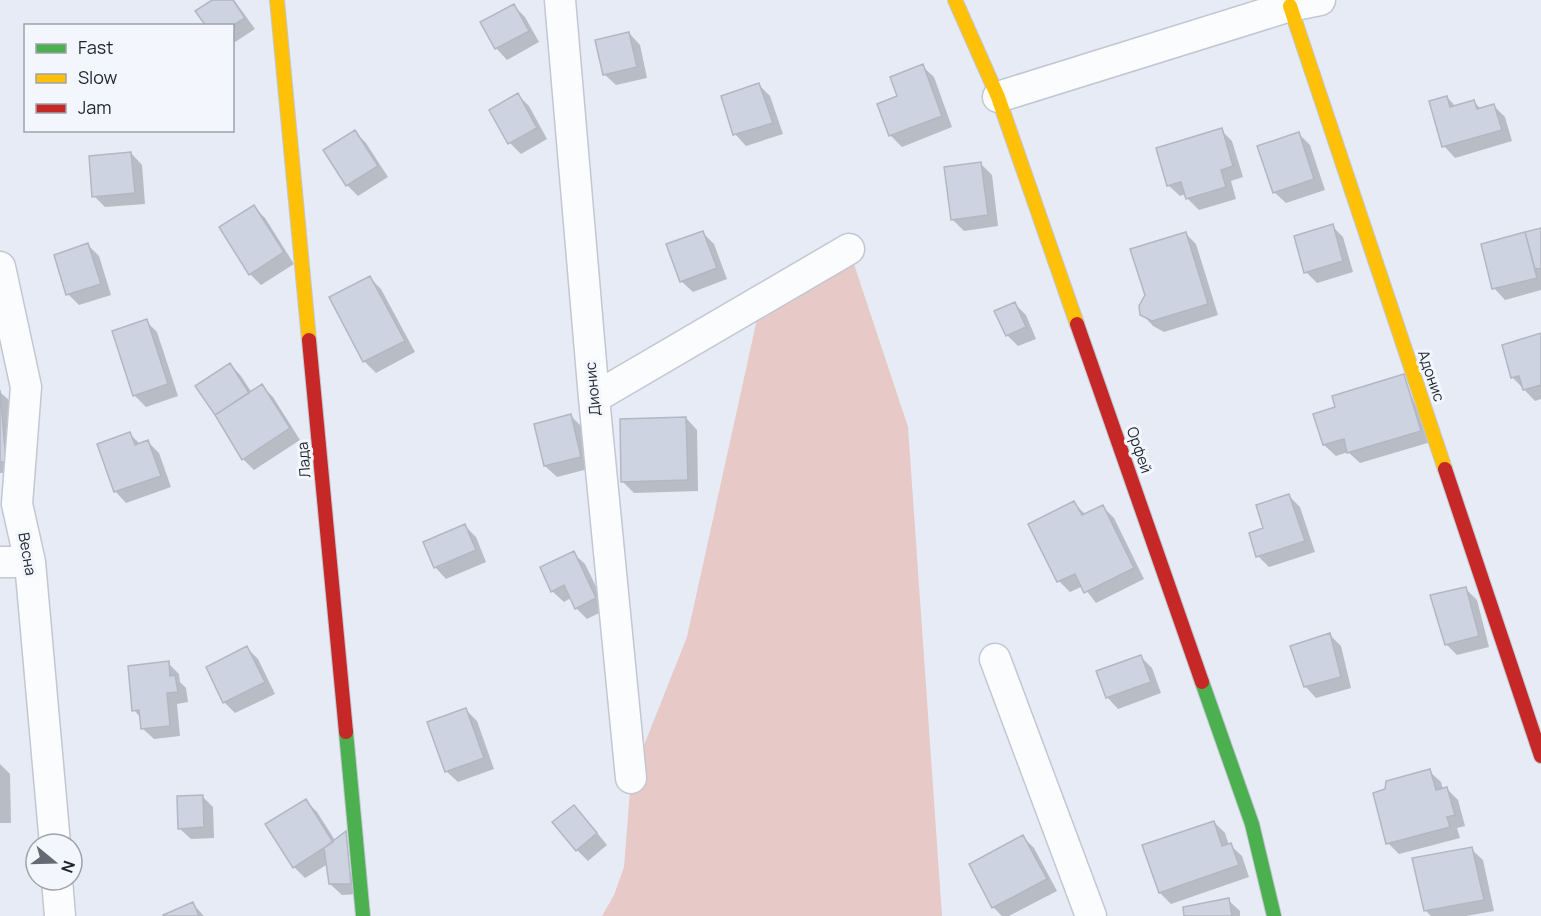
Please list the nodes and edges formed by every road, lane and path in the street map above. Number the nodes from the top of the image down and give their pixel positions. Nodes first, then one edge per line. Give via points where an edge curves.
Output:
1 (277, 0) edge
2 (560, 0) edge
3 (955, 0) edge
4 (1320, 0) edge
5 (1290, 6) junction
6 (998, 97) junction
7 (849, 249) dead end
8 (0, 267) edge
9 (594, 398) junction
10 (0, 562) edge
11 (30, 562) junction
12 (995, 659) dead end
13 (1541, 756) edge
14 (631, 778) dead end
15 (54, 832) edge
16 (58, 892) edge
17 (60, 916) edge
18 (363, 916) edge
19 (1091, 916) edge
20 (1274, 916) edge

1 - 18 street, Лада
2 - 9 street, Дионис
3 - 6 street, Орфей
4 - 5 street
5 - 6 street
5 - 13 street, Адонис
6 - 20 street, Орфей via 1252,824
7 - 9 street
8 - 11 street, Весна via 26,387 17,504
9 - 14 street, Дионис
10 - 11 street
11 - 15 street, Весна
12 - 19 street
16 - 17 street

